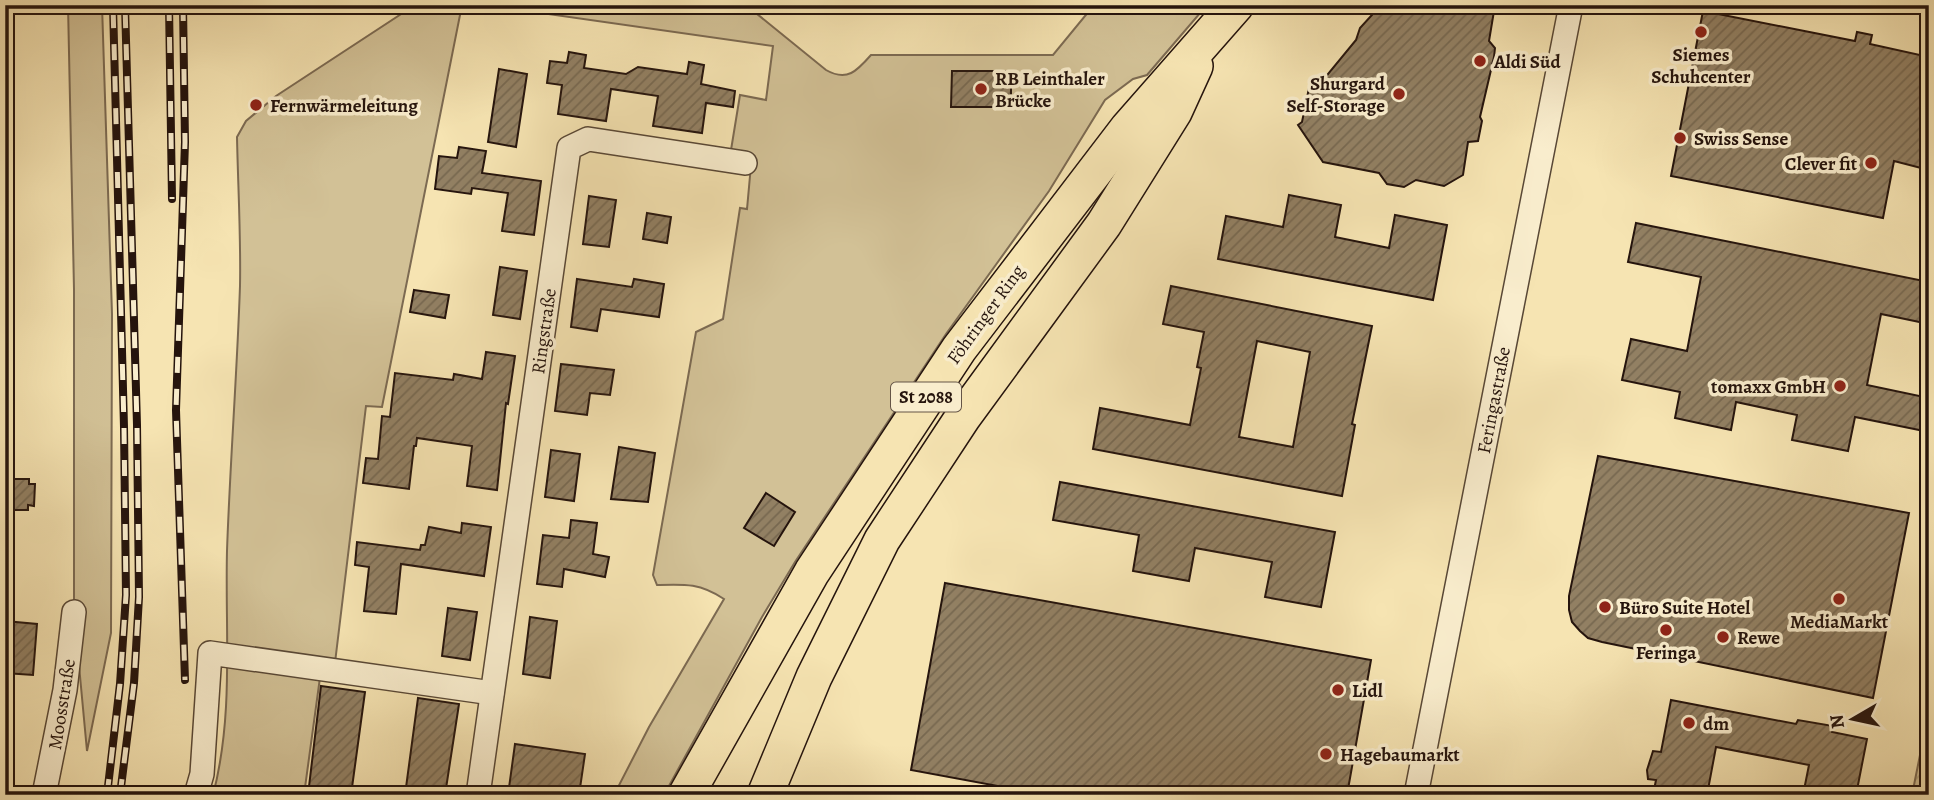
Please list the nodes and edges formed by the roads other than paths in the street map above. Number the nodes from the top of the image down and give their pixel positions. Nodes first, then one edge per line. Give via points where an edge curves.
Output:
1 (1236, 5) edge
2 (1571, 5) edge
3 (1211, 32) junction
4 (745, 163) dead end
5 (74, 612) dead end
6 (492, 693) junction
7 (44, 795) edge
8 (196, 795) edge
9 (478, 795) edge
10 (686, 795) edge
11 (765, 795) edge
12 (1416, 795) edge

1 - 3 highway, Föhringer Ring / St 2088
2 - 12 street, Feringastraße
3 - 10 highway, Föhringer Ring / St 2088 via 1128,128 959,349 812,572
3 - 11 highway via 1174,112 1104,225 963,417 882,540 814,677
4 - 6 street, Ringstraße via 588,139 569,148
5 - 7 street, Moosstraße via 65,690
6 - 8 street via 210,653 202,774
6 - 9 street, Ringstraße

